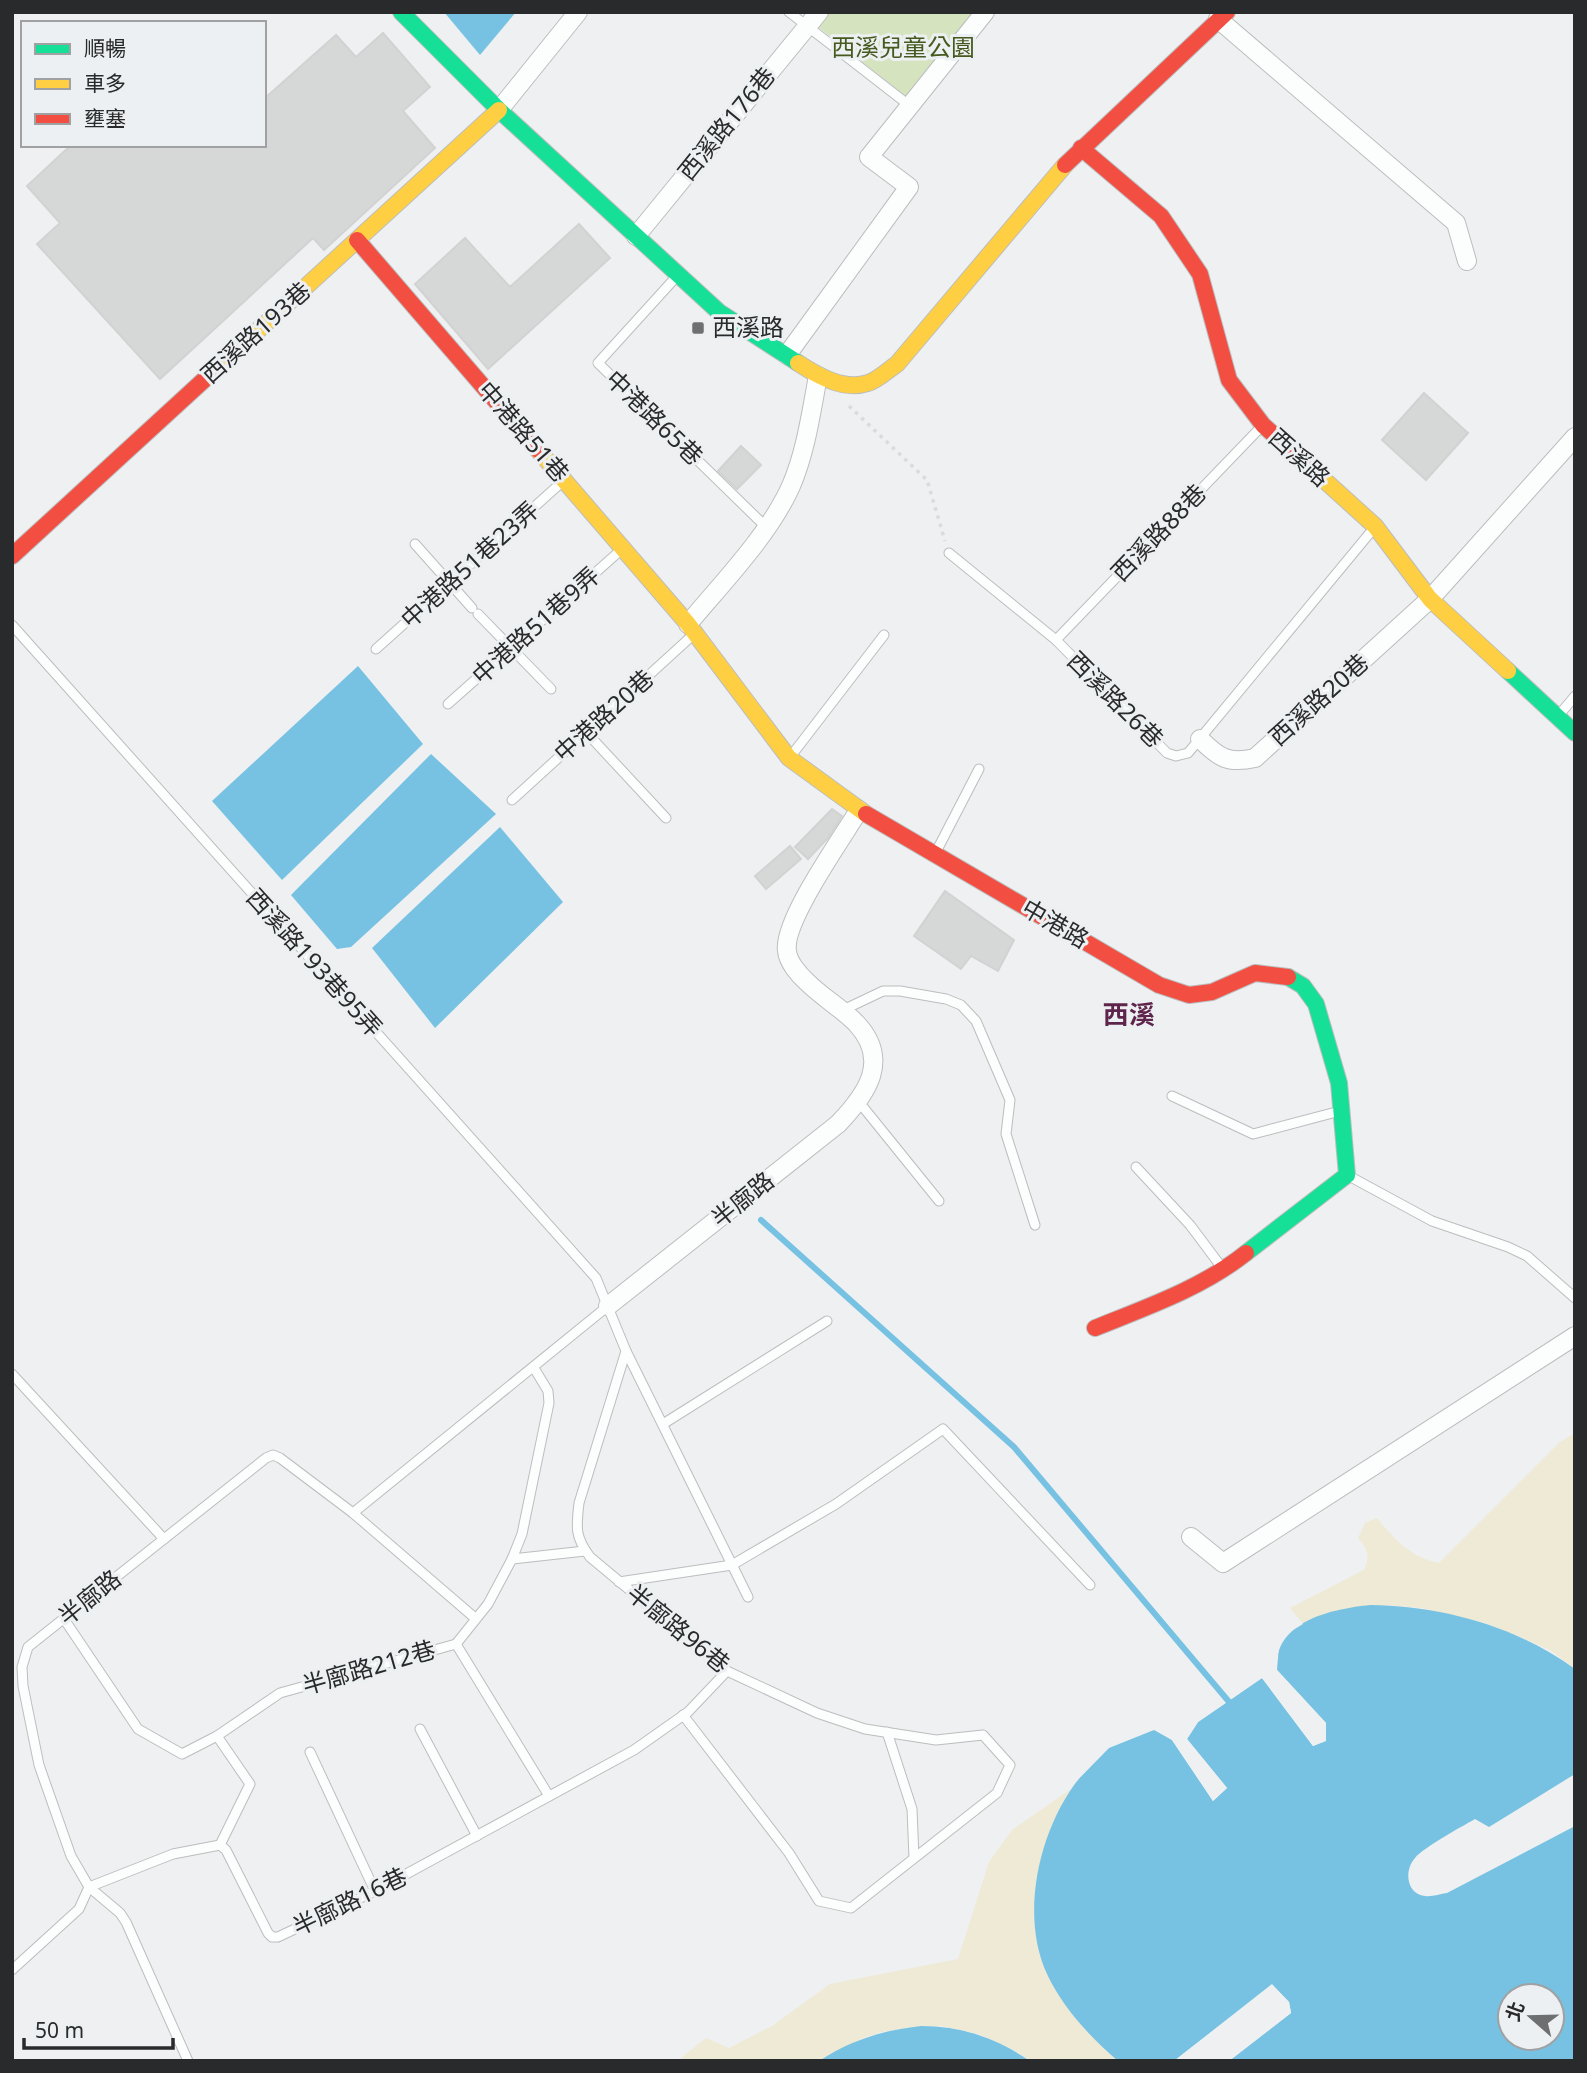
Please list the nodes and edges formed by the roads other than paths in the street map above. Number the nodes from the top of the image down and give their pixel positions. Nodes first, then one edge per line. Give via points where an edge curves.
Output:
1 (401, 12) edge
2 (578, 12) edge
3 (789, 12) edge
4 (985, 12) edge
5 (1222, 16) edge
6 (813, 19) edge
7 (910, 106) junction
8 (499, 110) junction
9 (1081, 148) junction
10 (636, 236) junction
11 (357, 240) junction
12 (1467, 261) dead end
13 (678, 275) junction
14 (787, 355) junction
15 (818, 376) junction
16 (1263, 425) junction
17 (1575, 438) edge
18 (564, 480) junction
19 (1375, 526) junction
20 (766, 527) junction
21 (415, 544) dead end
22 (623, 548) junction
23 (949, 553) road end
24 (12, 555) edge
25 (450, 583) junction
26 (1430, 599) junction
27 (12, 625) edge
28 (692, 628) junction
29 (884, 635) dead end
30 (1056, 640) junction
31 (511, 648) junction
32 (376, 649) dead end
33 (551, 689) dead end
34 (1575, 696) edge
35 (448, 704) dead end
36 (1558, 716) junction
37 (586, 732) junction
38 (1575, 733) edge
39 (1200, 739) junction
40 (789, 758) junction
41 (979, 769) dead end
42 (512, 800) dead end
43 (859, 810) junction
44 (666, 818) dead end
45 (935, 854) junction
46 (841, 1011) junction
47 (1172, 1096) dead end
48 (859, 1102) junction
49 (1342, 1111) junction
50 (1136, 1167) dead end
51 (1348, 1175) junction
52 (939, 1201) dead end
53 (1035, 1224) dead end
54 (1224, 1271) junction
55 (1575, 1298) edge
56 (608, 1306) junction
57 (827, 1321) dead end
58 (1095, 1328) dead end
59 (1575, 1336) edge
60 (626, 1351) junction
61 (534, 1368) junction
62 (12, 1374) edge
63 (663, 1424) junction
64 (353, 1514) junction
65 (1191, 1537) dead end
66 (164, 1539) junction
67 (585, 1551) junction
68 (512, 1559) junction
69 (732, 1565) junction
70 (619, 1582) junction
71 (1090, 1586) dead end
72 (748, 1597) dead end
73 (475, 1618) junction
74 (64, 1619) junction
75 (456, 1644) junction
76 (727, 1671) junction
77 (683, 1715) junction
78 (420, 1729) dead end
79 (887, 1732) junction
80 (217, 1736) junction
81 (310, 1752) dead end
82 (550, 1796) junction
83 (477, 1836) junction
84 (220, 1845) junction
85 (914, 1858) junction
86 (89, 1887) junction
87 (375, 1891) junction
88 (12, 1970) edge
89 (188, 2061) edge

1 - 8 street
2 - 8 street
3 - 6 lane
4 - 7 street
5 - 9 street
5 - 12 street via 1456,223
6 - 7 lane
6 - 10 street, 西溪路176巷
7 - 14 street via 869,157 909,187
8 - 10 street
8 - 11 street, 西溪路193巷
9 - 15 street via 897,364 868,383 842,384
9 - 16 street, 西溪路 via 1161,216 1200,274 1229,380
10 - 13 street
11 - 18 street, 中港路51巷
11 - 24 street, 西溪路193巷
13 - 14 street via 719,312
13 - 20 lane, 中港路65巷 via 598,363
14 - 15 street
15 - 20 street via 807,439 791,486
16 - 19 street, 西溪路
16 - 30 lane, 西溪路88巷
17 - 26 street, 西溪路20巷
18 - 22 street, 中港路51巷
18 - 25 lane, 中港路51巷23弄
19 - 26 street, 西溪路
19 - 39 lane, 西溪路26巷
20 - 28 street
21 - 25 lane
22 - 28 street, 中港路51巷
22 - 31 lane, 中港路51巷9弄
23 - 30 lane, 西溪路26巷
25 - 31 lane
25 - 32 lane, 中港路51巷23弄
26 - 36 street, 西溪路
26 - 39 street, 西溪路20巷 via 1255,758 1227,760
27 - 56 lane, 西溪路193巷95弄 via 596,1278
28 - 37 lane, 中港路20巷
28 - 40 street, 中港路
29 - 40 lane
30 - 39 lane, 西溪路26巷 via 1167,753 1188,753
31 - 33 lane
31 - 35 lane, 中港路51巷9弄
34 - 36 lane
36 - 38 street, 西溪路
37 - 42 lane, 中港路20巷
37 - 44 lane
40 - 43 street, 中港路
41 - 45 lane
43 - 45 street, 中港路
43 - 46 street, 半廍路 via 800,906 787,951 798,974
45 - 49 street, 中港路 via 1159,985 1189,995 1212,992 1255,973 1287,977 1303,986 1316,1004 1339,1083
46 - 48 street, 半廍路 via 869,1039 874,1056 871,1077
46 - 53 lane via 883,992 900,990 961,1005 976,1021 1010,1100 1006,1134
47 - 49 lane via 1253,1134
48 - 52 lane
48 - 56 street, 半廍路 via 838,1124
49 - 51 street, 中港路
50 - 54 lane
51 - 54 street
51 - 55 lane via 1432,1221 1527,1256
54 - 58 street
56 - 60 lane
56 - 61 lane, 半廍路
57 - 63 lane
59 - 65 street via 1223,1563
60 - 63 lane
60 - 67 lane via 579,1503 578,1541
61 - 64 lane, 半廍路
61 - 68 lane, 半廍路212巷 via 548,1391 549,1403 522,1534
62 - 66 lane
63 - 69 lane
64 - 66 lane, 半廍路 via 273,1455
64 - 73 lane, 半廍路
66 - 74 lane, 半廍路
67 - 68 lane
67 - 70 lane, 半廍路96巷
68 - 73 lane, 半廍路212巷 via 488,1604
69 - 70 lane
69 - 71 lane via 836,1504 943,1429
69 - 72 lane
70 - 76 lane, 半廍路96巷
73 - 75 lane, 半廍路212巷
74 - 80 lane, 半廍路212巷 via 138,1729 181,1754
74 - 86 lane, 半廍路 via 28,1647 23,1686 38,1765 71,1856
75 - 80 lane, 半廍路212巷 via 280,1693
75 - 82 lane
76 - 77 lane, 半廍路16巷
76 - 79 lane, 半廍路96巷 via 817,1713
77 - 82 lane, 半廍路16巷 via 634,1750
77 - 85 lane via 789,1853 819,1901 851,1908
78 - 83 lane
79 - 85 lane via 912,1809
79 - 85 lane, 半廍路96巷 via 936,1740 983,1735 1010,1765 997,1793
80 - 84 lane via 250,1784
81 - 87 lane
82 - 83 lane, 半廍路16巷
83 - 87 lane, 半廍路16巷
84 - 86 lane via 173,1854
84 - 87 lane, 半廍路16巷 via 272,1937
86 - 88 lane via 79,1909
86 - 89 lane, 半廍路 via 126,1922

